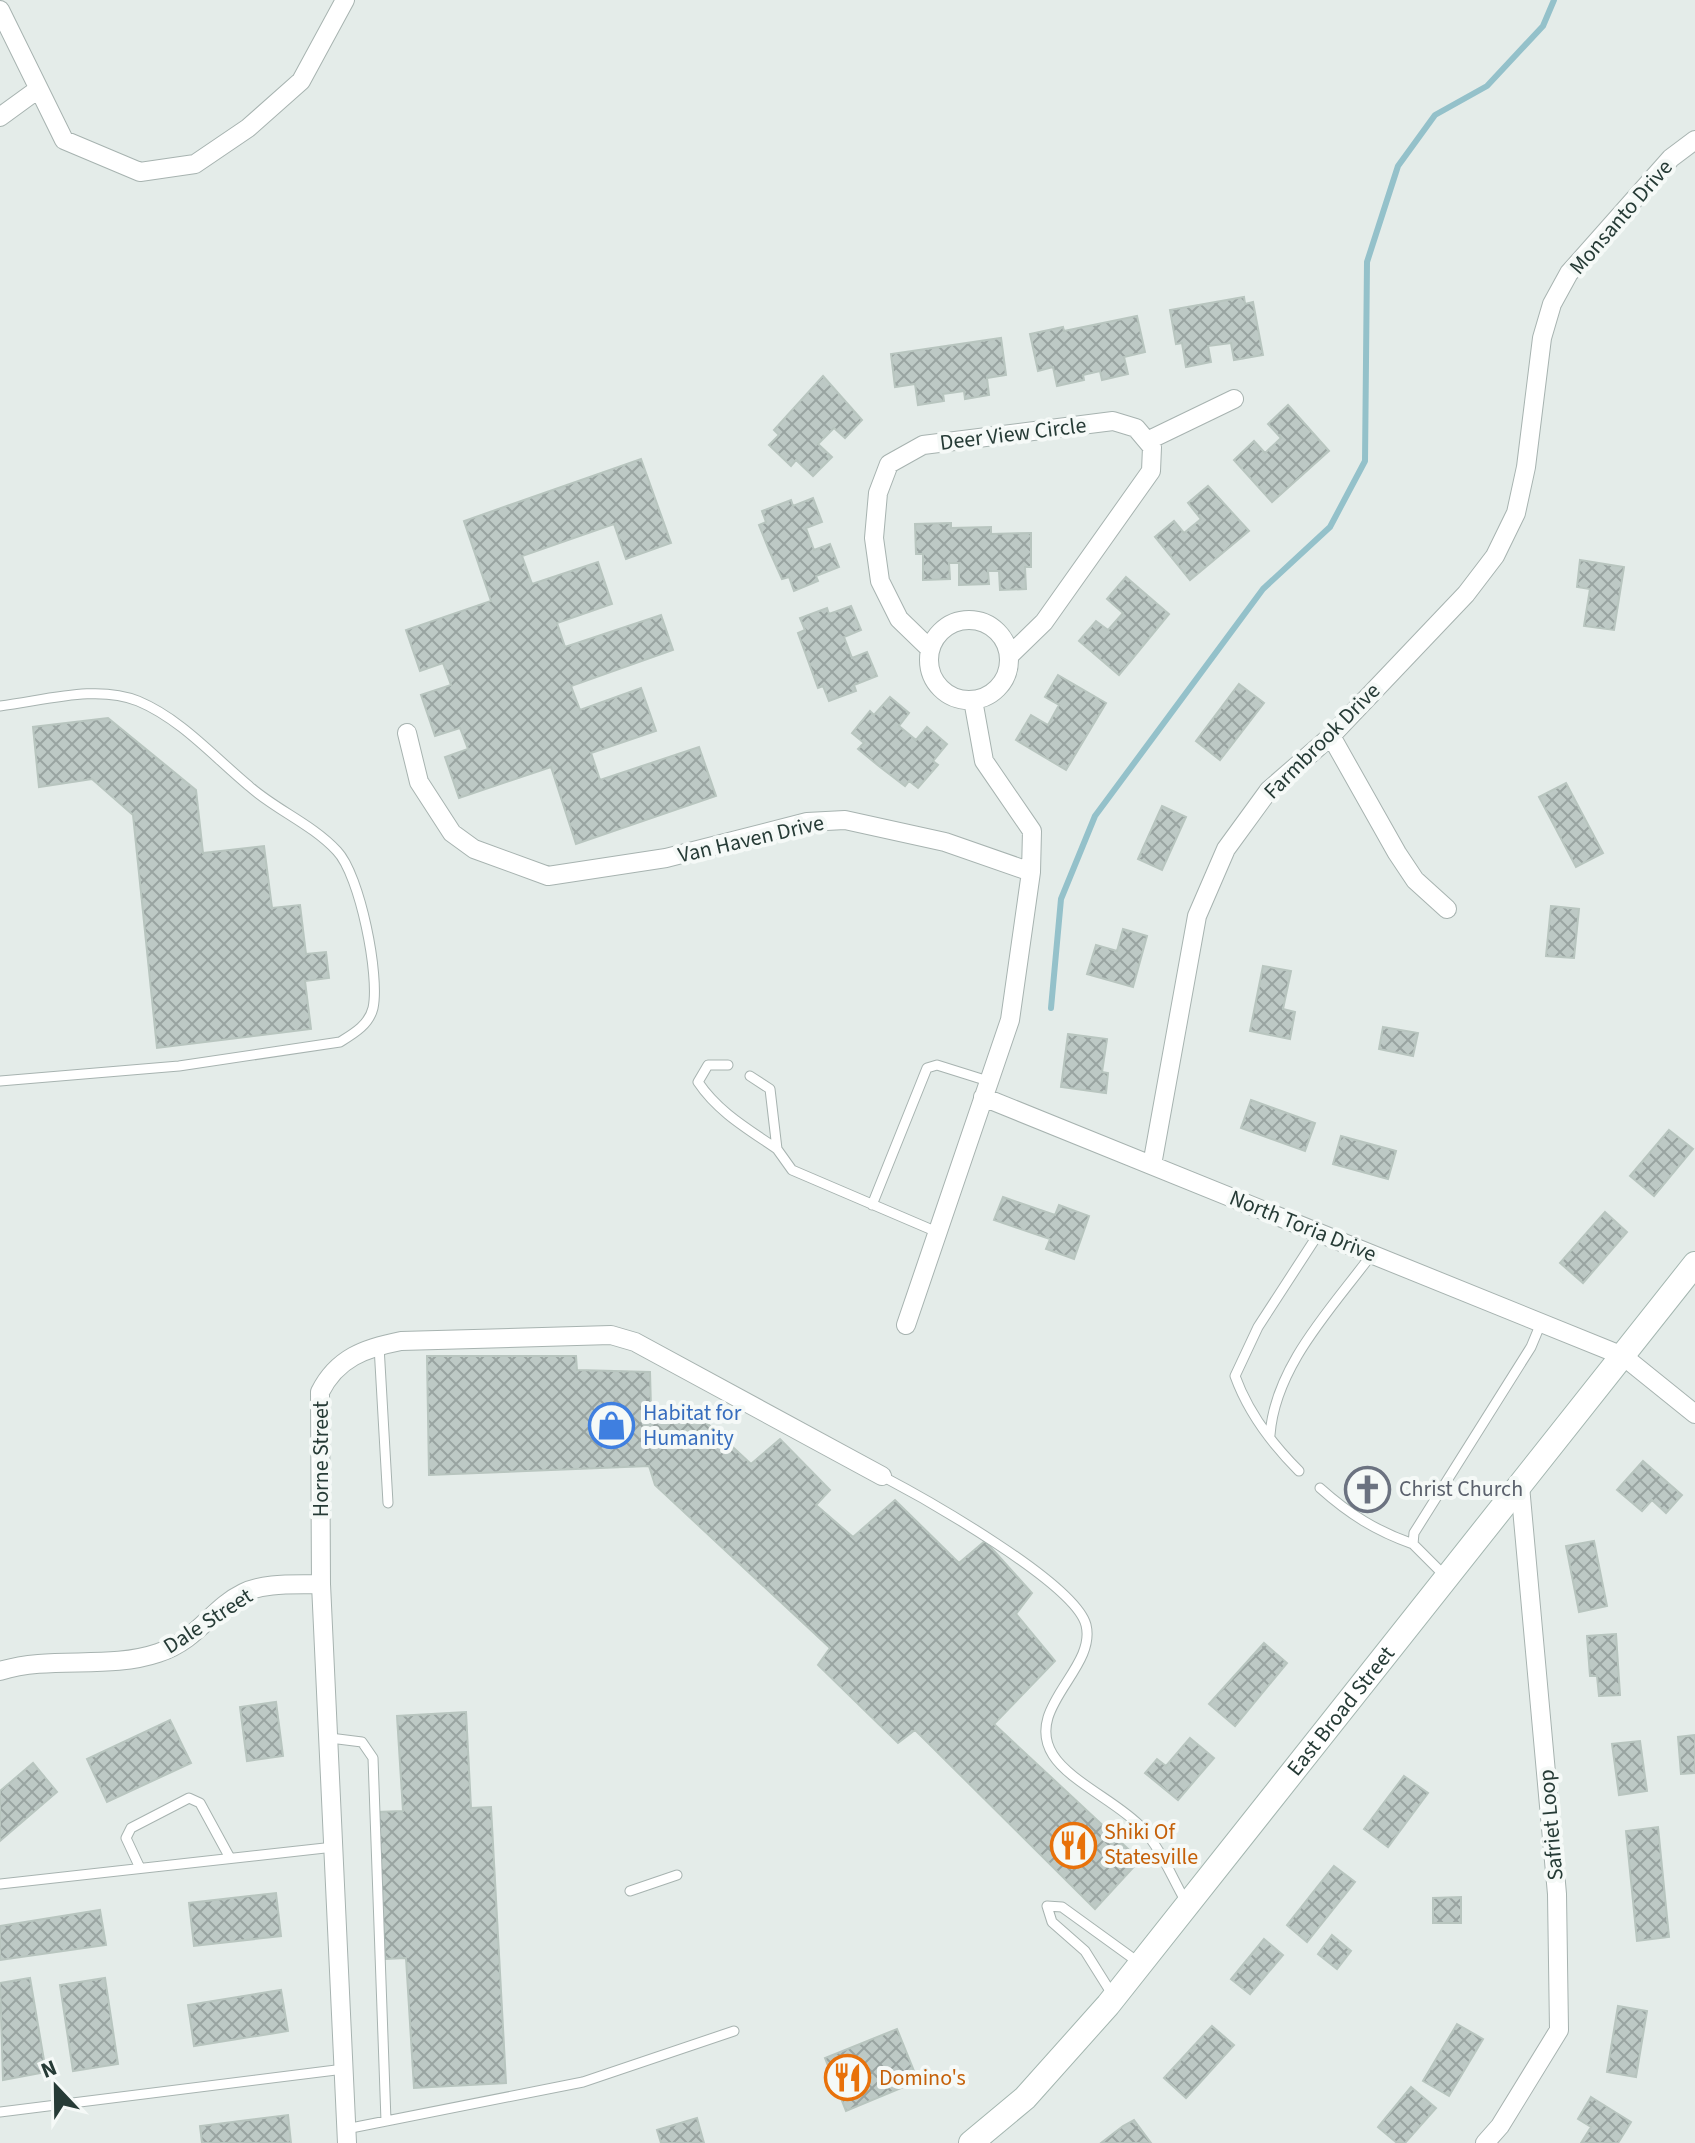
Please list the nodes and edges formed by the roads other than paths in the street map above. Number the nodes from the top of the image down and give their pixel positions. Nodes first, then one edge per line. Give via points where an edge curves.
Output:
1 (345, 0) edge
2 (0, 10) edge
3 (37, 90) junction
4 (0, 117) edge
5 (1695, 140) edge
6 (1535, 394) joint
7 (1234, 399) dead end
8 (1147, 441) junction
9 (930, 649) junction
10 (1009, 656) junction
11 (973, 700) junction
12 (0, 706) edge
13 (407, 733) dead end
14 (1331, 736) junction
15 (1031, 872) junction
16 (1447, 909) dead end
17 (728, 1065) dead end
18 (750, 1076) dead end
19 (0, 1081) edge
20 (985, 1089) junction
21 (777, 1149) junction
22 (1152, 1165) junction
23 (872, 1205) junction
24 (937, 1232) junction
25 (1319, 1233) junction
26 (1372, 1254) junction
27 (1695, 1264) edge
28 (1541, 1323) junction
29 (906, 1325) dead end
30 (379, 1346) junction
31 (1623, 1356) junction
32 (1695, 1414) edge
33 (1270, 1435) junction
34 (1299, 1471) dead end
35 (882, 1476) joint
36 (1520, 1486) junction
37 (1320, 1488) dead end
38 (388, 1503) dead end
39 (1413, 1544) junction
40 (1447, 1577) junction
41 (321, 1584) junction
42 (0, 1671) edge
43 (330, 1738) junction
44 (334, 1847) junction
45 (230, 1858) junction
46 (140, 1868) junction
47 (677, 1875) dead end
48 (0, 1884) edge
49 (630, 1891) dead end
50 (1188, 1905) junction
51 (1141, 1964) junction
52 (1114, 1997) junction
53 (734, 2031) dead end
54 (344, 2069) junction
55 (0, 2112) edge
56 (386, 2121) junction
57 (347, 2136) edge
58 (971, 2143) edge
59 (1485, 2143) edge

1 - 3 street via 301,81 248,128 195,164 140,172 64,140
2 - 3 street
3 - 4 street
5 - 6 street, Monsanto Drive via 1671,158 1569,273 1545,327
6 - 14 street, Farmbrook Drive via 1516,513 1495,556 1466,594
7 - 8 street
8 - 9 street, Deer View Circle via 1136,428 1113,421 923,445 889,464 878,493 874,538 880,581 899,619
8 - 10 street via 1152,447 1151,471 1044,622
9 - 10 street via 949,625 980,621 1004,641
9 - 11 street via 928,664 943,692
10 - 11 street via 1000,686
11 - 15 street via 984,761 1032,831
12 - 19 lane via 108,693 138,701 209,748 250,788 307,825 339,852 357,887 369,936 373,1008 362,1028 340,1042 179,1066
13 - 15 street, Van Haven Drive via 419,782 452,833 474,849 548,876 666,858 807,822 845,820 945,842
14 - 16 street via 1415,880
14 - 22 street, Farmbrook Drive via 1269,790 1226,849 1197,916
15 - 20 street via 1010,1020
17 - 21 lane via 708,1065 698,1082 728,1116
18 - 21 lane via 770,1089
20 - 22 street, North Toria Drive
20 - 23 lane via 937,1065 927,1068
20 - 24 street
21 - 23 lane via 792,1170
22 - 25 street, North Toria Drive
23 - 24 lane
24 - 29 street
25 - 26 street, North Toria Drive
25 - 33 lane via 1258,1327 1235,1376
26 - 28 street, North Toria Drive
26 - 33 lane via 1307,1340 1272,1406
27 - 31 main road, East Broad Street
28 - 31 street, North Toria Drive
28 - 39 lane via 1531,1347 1419,1520
30 - 35 street, Horne Street via 611,1335 635,1342
30 - 38 lane
30 - 41 street, Horne Street via 344,1360 329,1373 320,1392
31 - 32 street, North Toria Drive
31 - 36 main road, East Broad Street
33 - 34 lane
35 - 50 lane via 947,1510 1071,1599 1086,1622 1088,1641 1051,1707 1046,1737 1053,1755 1142,1827
36 - 40 main road, East Broad Street
36 - 59 street, Safriet Loop via 1557,1894 1559,2030
37 - 39 lane via 1350,1515
39 - 40 lane
40 - 50 main road, East Broad Street
41 - 42 street, Dale Street via 244,1592 187,1639 159,1653
41 - 43 street, Horne Street
43 - 44 street, Horne Street
43 - 56 lane via 362,1742 373,1758
44 - 45 lane
44 - 54 street, Horne Street
45 - 46 lane
45 - 46 lane via 200,1803 189,1798 131,1828 126,1838
46 - 48 lane
47 - 49 lane
50 - 51 main road, East Broad Street
51 - 52 main road, East Broad Street
51 - 52 lane via 1062,1907 1047,1906 1052,1922 1085,1951
52 - 58 main road, East Broad Street via 1025,2098
53 - 56 lane via 583,2082
54 - 55 lane
54 - 57 street, Horne Street
56 - 57 lane

